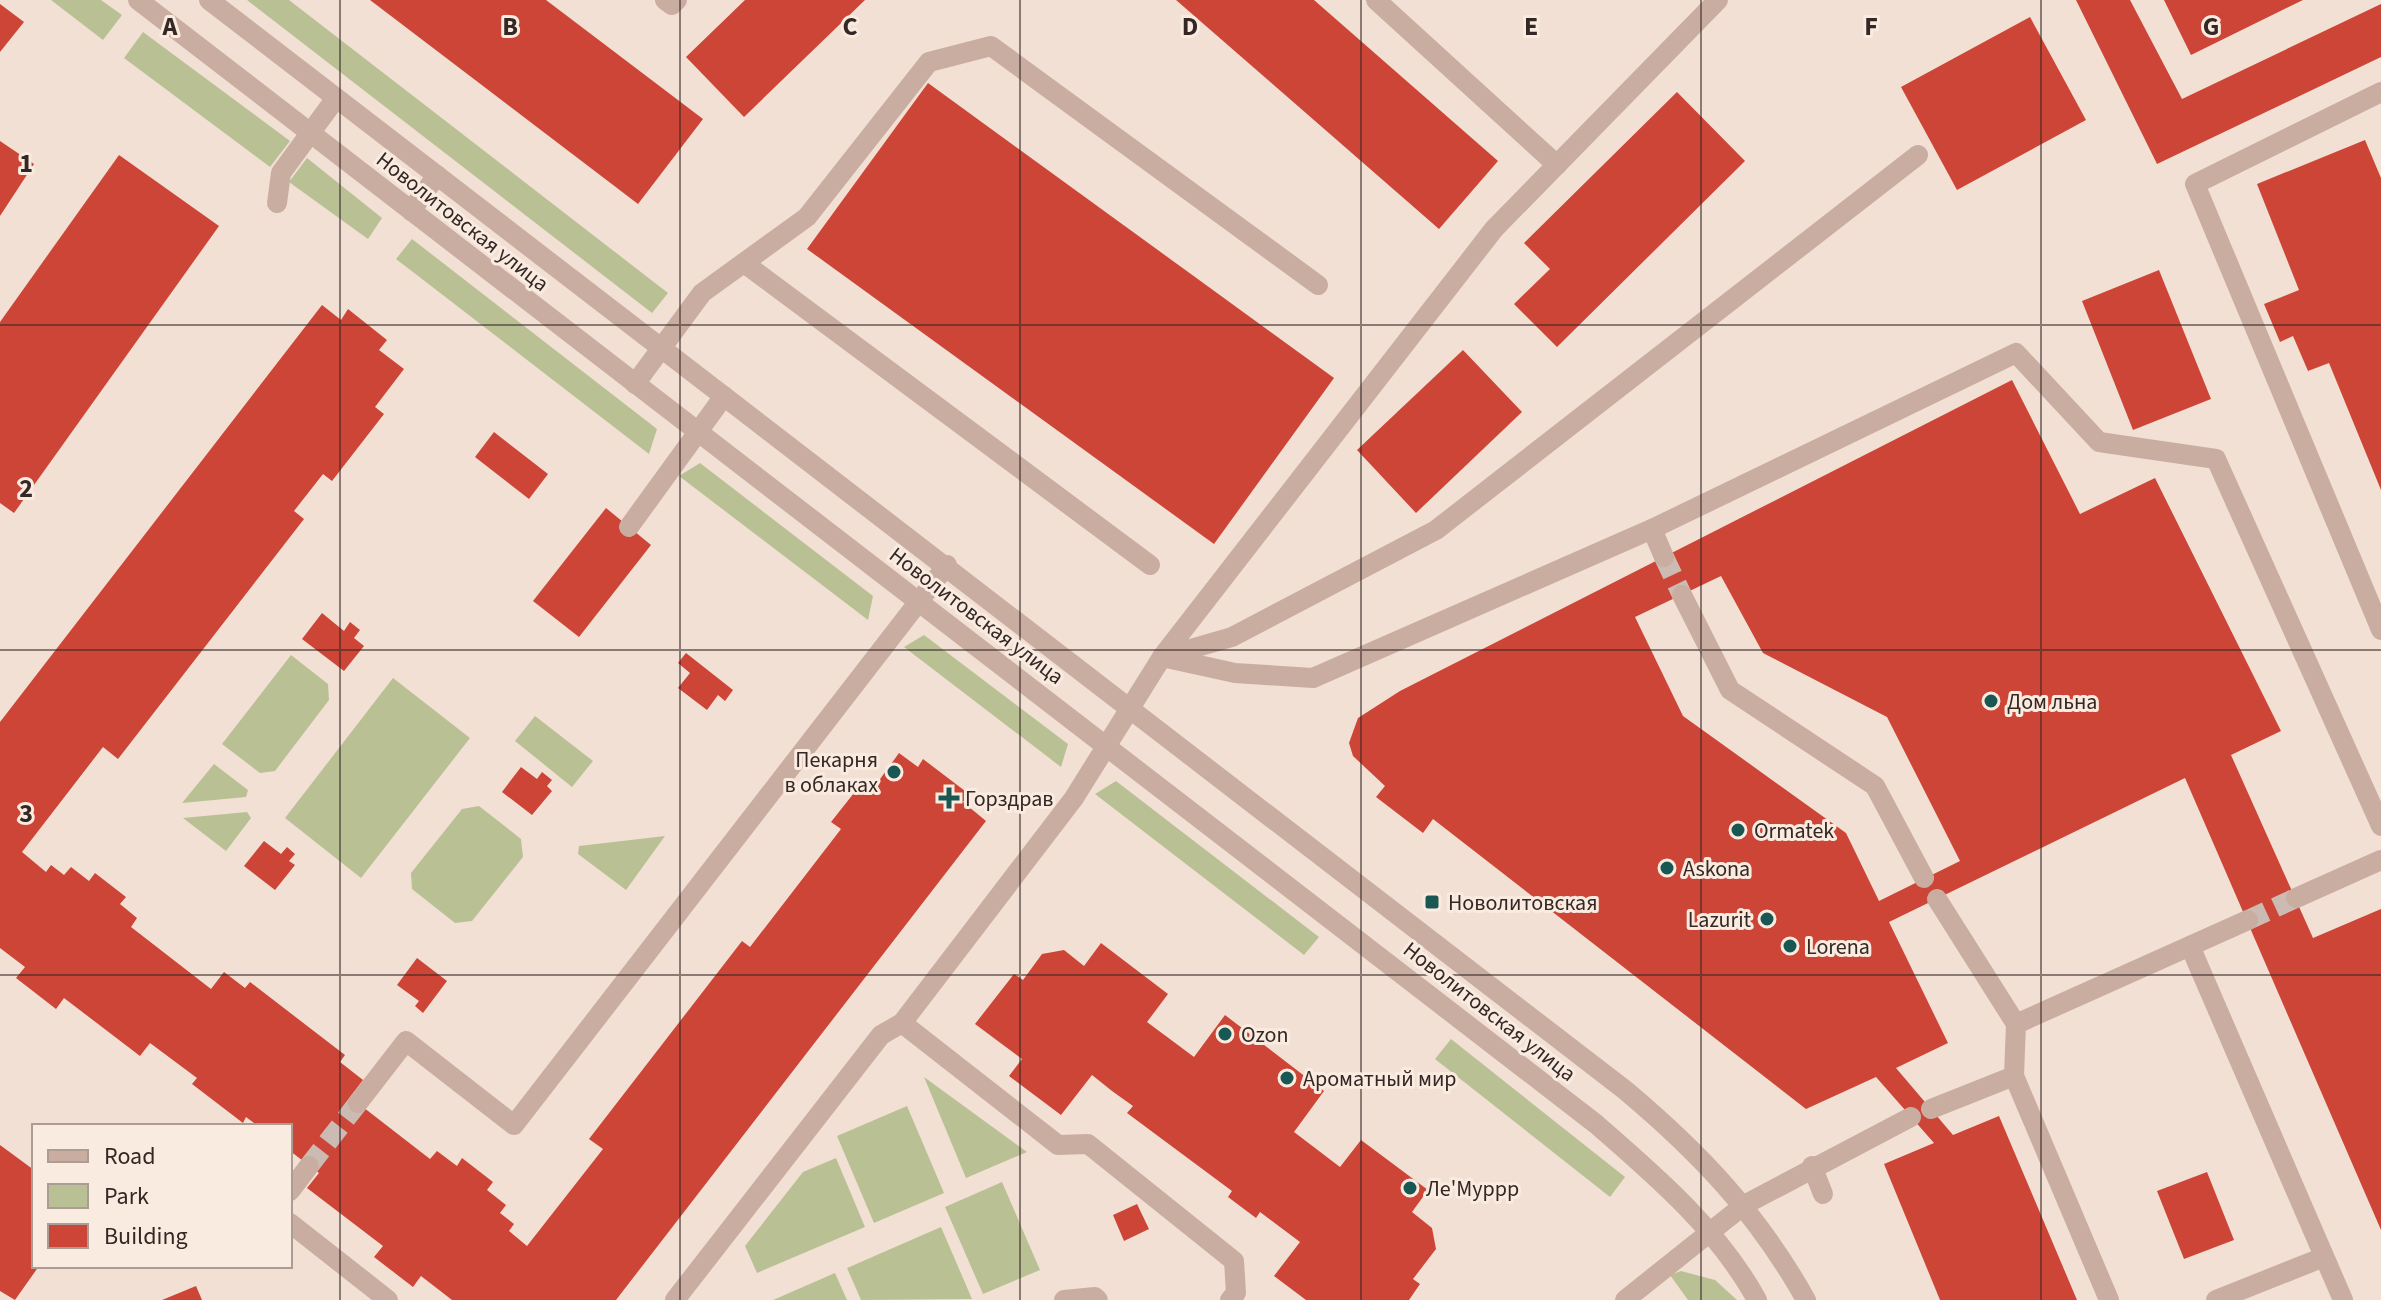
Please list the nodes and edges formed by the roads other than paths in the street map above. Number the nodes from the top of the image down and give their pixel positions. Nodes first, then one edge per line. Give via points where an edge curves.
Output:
1 (138, 0) edge
2 (209, 0) edge
3 (665, 0) edge
4 (677, 0) edge
5 (1376, 0) edge
6 (1718, 0) edge
7 (2381, 92) edge
8 (336, 98) junction
9 (310, 133) junction
10 (1918, 155) dead end
11 (1557, 165) junction
12 (437, 175) junction
13 (277, 203) dead end
14 (411, 211) junction
15 (744, 263) junction
16 (1318, 285) dead end
17 (661, 348) junction
18 (635, 384) junction
19 (724, 396) junction
20 (699, 432) junction
21 (629, 527) dead end
22 (1652, 529) junction
23 (1664, 557) tunnel mouth
24 (947, 565) junction
25 (1150, 565) dead end
26 (1682, 595) tunnel mouth
27 (920, 602) junction
28 (2381, 630) edge
29 (1162, 657) junction
30 (1131, 707) junction
31 (1108, 745) junction
32 (2381, 826) edge
33 (2381, 860) edge
34 (1924, 878) dead end
35 (2296, 898) tunnel mouth
36 (1937, 899) dead end
37 (2248, 920) tunnel mouth
38 (2190, 946) junction
39 (902, 1023) junction
40 (2016, 1024) junction
41 (2014, 1076) junction
42 (358, 1103) tunnel mouth
43 (1931, 1109) dead end
44 (1911, 1117) dead end
45 (309, 1166) tunnel mouth
46 (1812, 1166) junction
47 (292, 1188) edge
48 (1823, 1194) dead end
49 (1744, 1205) junction
50 (292, 1225) edge
51 (1711, 1234) junction
52 (2324, 1257) junction
53 (1656, 1292) edge
54 (388, 1300) edge
55 (675, 1300) edge
56 (1064, 1300) edge
57 (1098, 1300) edge
58 (1230, 1300) edge
59 (1625, 1300) edge
60 (1757, 1300) edge
61 (1806, 1300) edge
62 (2109, 1300) edge
63 (2216, 1300) edge
64 (2343, 1300) edge

1 - 9 street, Новолитовская улица
2 - 8 street, Новолитовская улица
3 - 4 street via 672,5
5 - 11 street
6 - 11 street
7 - 28 street via 2195,184
8 - 9 street
8 - 12 street, Новолитовская улица
9 - 13 street via 281,173
9 - 14 street, Новолитовская улица
10 - 29 street via 1436,530 1232,637
11 - 29 street via 1494,229
12 - 14 street
12 - 17 street, Новолитовская улица
14 - 18 street, Новолитовская улица
15 - 16 street via 807,217 929,62 991,46
15 - 17 street via 702,293
15 - 25 street
17 - 18 street
17 - 19 street, Новолитовская улица
18 - 20 street, Новолитовская улица
19 - 20 street
19 - 24 street, Новолитовская улица
20 - 21 street
20 - 27 street, Новолитовская улица
22 - 23 street
22 - 29 street via 1313,678 1235,673
22 - 32 street via 2016,353 2099,442 2216,459
24 - 27 street
24 - 30 street, Новолитовская улица
26 - 34 street via 1730,690 1875,786
27 - 31 street, Новолитовская улица
27 - 42 street via 514,1125 406,1041
29 - 30 street
30 - 31 street
30 - 49 street, Новолитовская улица via 1625,1090 1689,1144
31 - 39 street via 1074,798
31 - 51 street, Новолитовская улица via 1596,1124
33 - 35 street
36 - 40 street
37 - 38 street
38 - 40 street
38 - 52 street
39 - 55 street via 881,1035
39 - 58 street via 1058,1145 1088,1144 1234,1261 1236,1293
40 - 41 street
41 - 43 street
41 - 62 street
44 - 46 street
45 - 47 street
46 - 48 street
46 - 49 street
49 - 51 street
49 - 61 street, Новолитовская улица
50 - 54 street
51 - 53 street
51 - 60 street, Новолитовская улица
52 - 63 street
52 - 64 street
53 - 59 street
56 - 57 street

